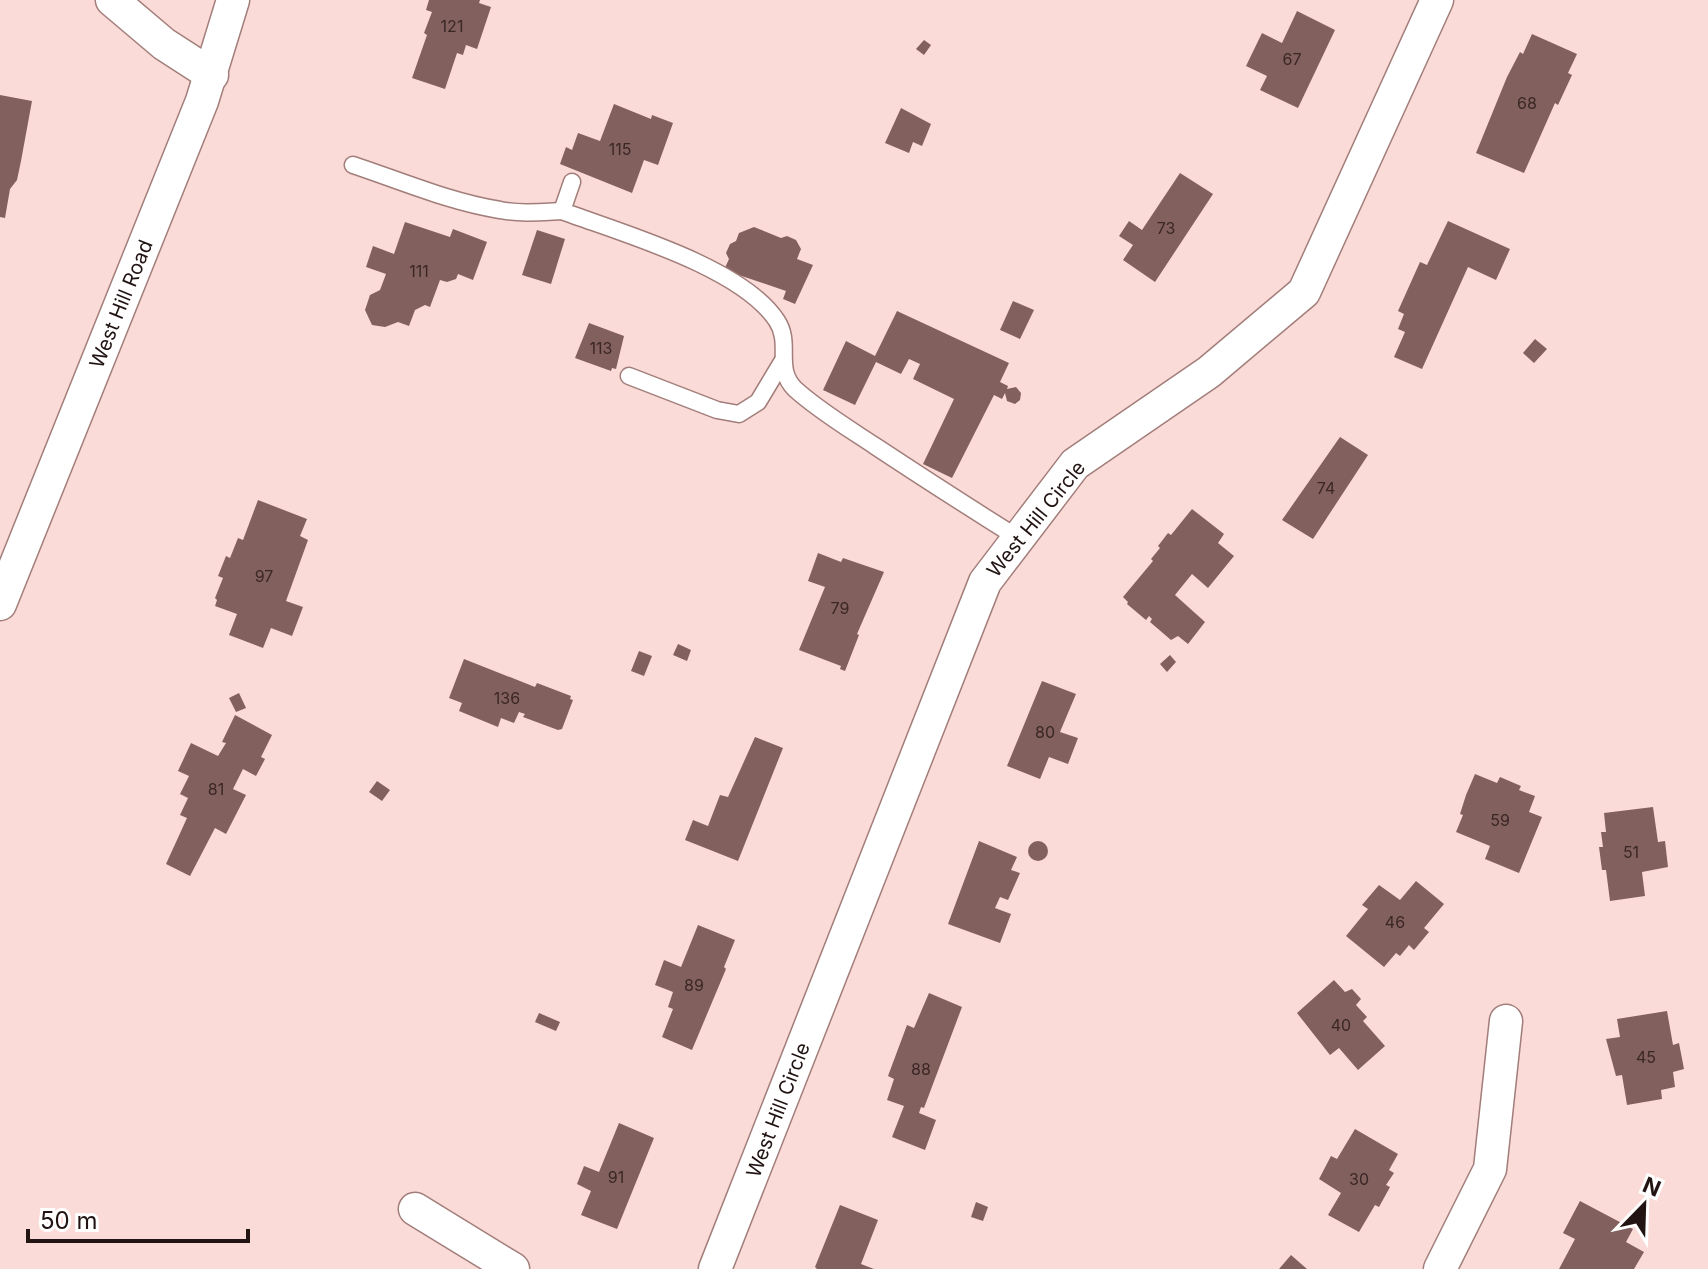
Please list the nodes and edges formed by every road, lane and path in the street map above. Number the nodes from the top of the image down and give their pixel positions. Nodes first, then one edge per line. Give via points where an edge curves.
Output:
1 (112, 0) edge
2 (233, 0) edge
3 (1437, 0) edge
4 (212, 75) junction
5 (353, 165) dead end
6 (572, 182) dead end
7 (562, 211) junction
8 (782, 362) junction
9 (629, 376) dead end
10 (1018, 538) junction
11 (0, 604) edge
12 (1506, 1021) dead end
13 (415, 1209) dead end
14 (513, 1269) edge
15 (715, 1269) edge
16 (1440, 1269) edge

1 - 4 street
2 - 4 street, West Hill Road
3 - 10 street, West Hill Circle via 1304,292 1209,372 1075,464
4 - 11 street, West Hill Road
5 - 7 lane via 500,210
6 - 7 lane
7 - 8 lane via 704,265 743,288 777,321 785,342
8 - 9 lane via 758,402 739,414
8 - 10 lane via 793,387 853,432
10 - 15 street, West Hill Circle via 985,582
12 - 16 street via 1490,1169
13 - 14 street

